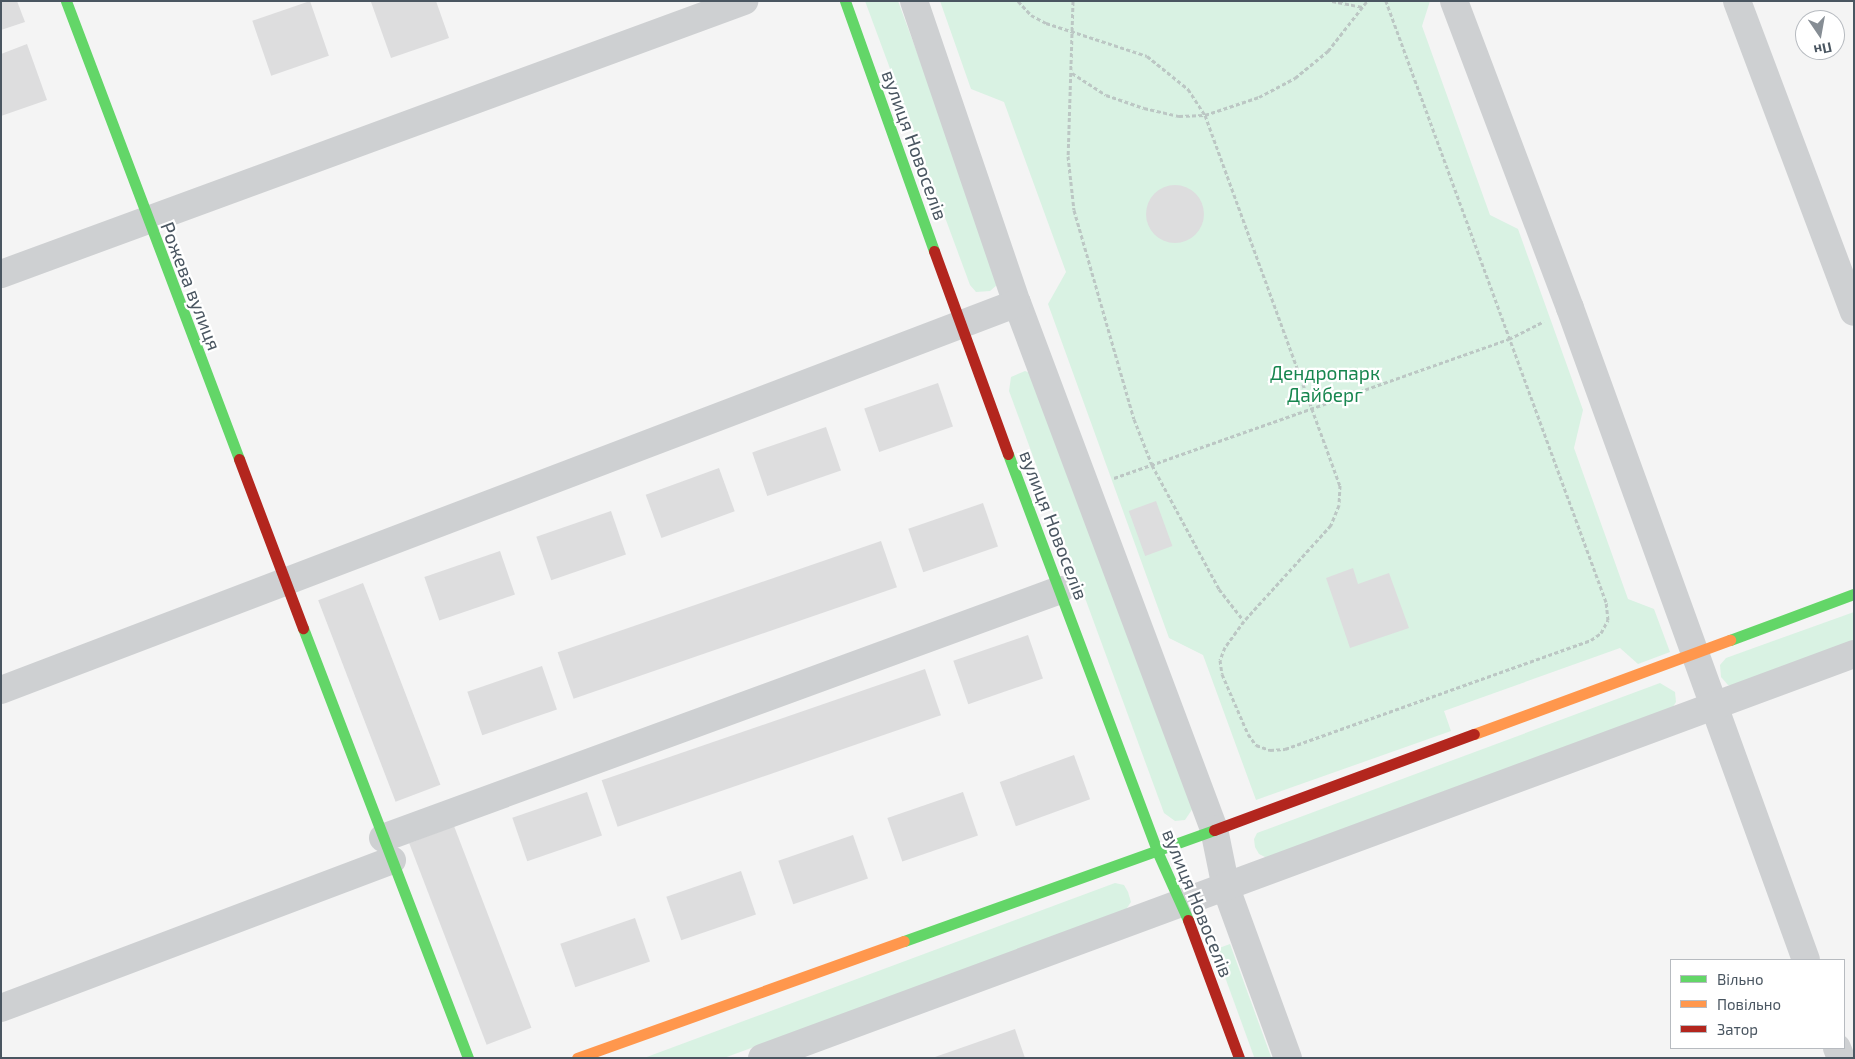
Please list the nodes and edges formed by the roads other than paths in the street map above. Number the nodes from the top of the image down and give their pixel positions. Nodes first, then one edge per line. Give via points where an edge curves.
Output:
1 (66, 1) edge
2 (744, 1) edge
3 (845, 1) edge
4 (914, 1) edge
5 (1454, 1) edge
6 (1737, 1) edge
7 (147, 220) junction
8 (1, 274) edge
9 (1017, 303) junction
10 (1854, 312) edge
11 (960, 325) junction
12 (287, 581) junction
13 (1060, 590) junction
14 (1854, 594) edge
15 (1694, 652) junction
16 (1854, 654) edge
17 (1, 690) edge
18 (1713, 705) junction
19 (1214, 829) junction
20 (387, 849) junction
21 (1157, 851) junction
22 (1226, 888) junction
23 (1182, 903) junction
24 (1806, 959) edge
25 (1, 1008) edge
26 (468, 1058) edge
27 (577, 1058) edge
28 (762, 1058) edge
29 (1239, 1058) edge
30 (1288, 1058) edge

1 - 7 street, Рожева вулиця
2 - 7 street
3 - 11 street, вулиця Новоселів
4 - 9 street
5 - 15 street via 1570,308
6 - 10 street
7 - 8 street
7 - 12 street, Рожева вулиця
9 - 11 street
9 - 19 street
11 - 12 street
11 - 13 street, вулиця Новоселів
12 - 17 street
12 - 20 street, Рожева вулиця
13 - 20 street
13 - 21 street, вулиця Новоселів
14 - 15 street
15 - 18 street
15 - 19 street
16 - 18 street
18 - 22 street
18 - 24 street
19 - 21 street
19 - 22 street
20 - 25 street
20 - 26 street, Рожева вулиця
21 - 23 street, вулиця Новоселів
21 - 27 street
22 - 23 street
22 - 30 street
23 - 28 street
23 - 29 street, вулиця Новоселів

